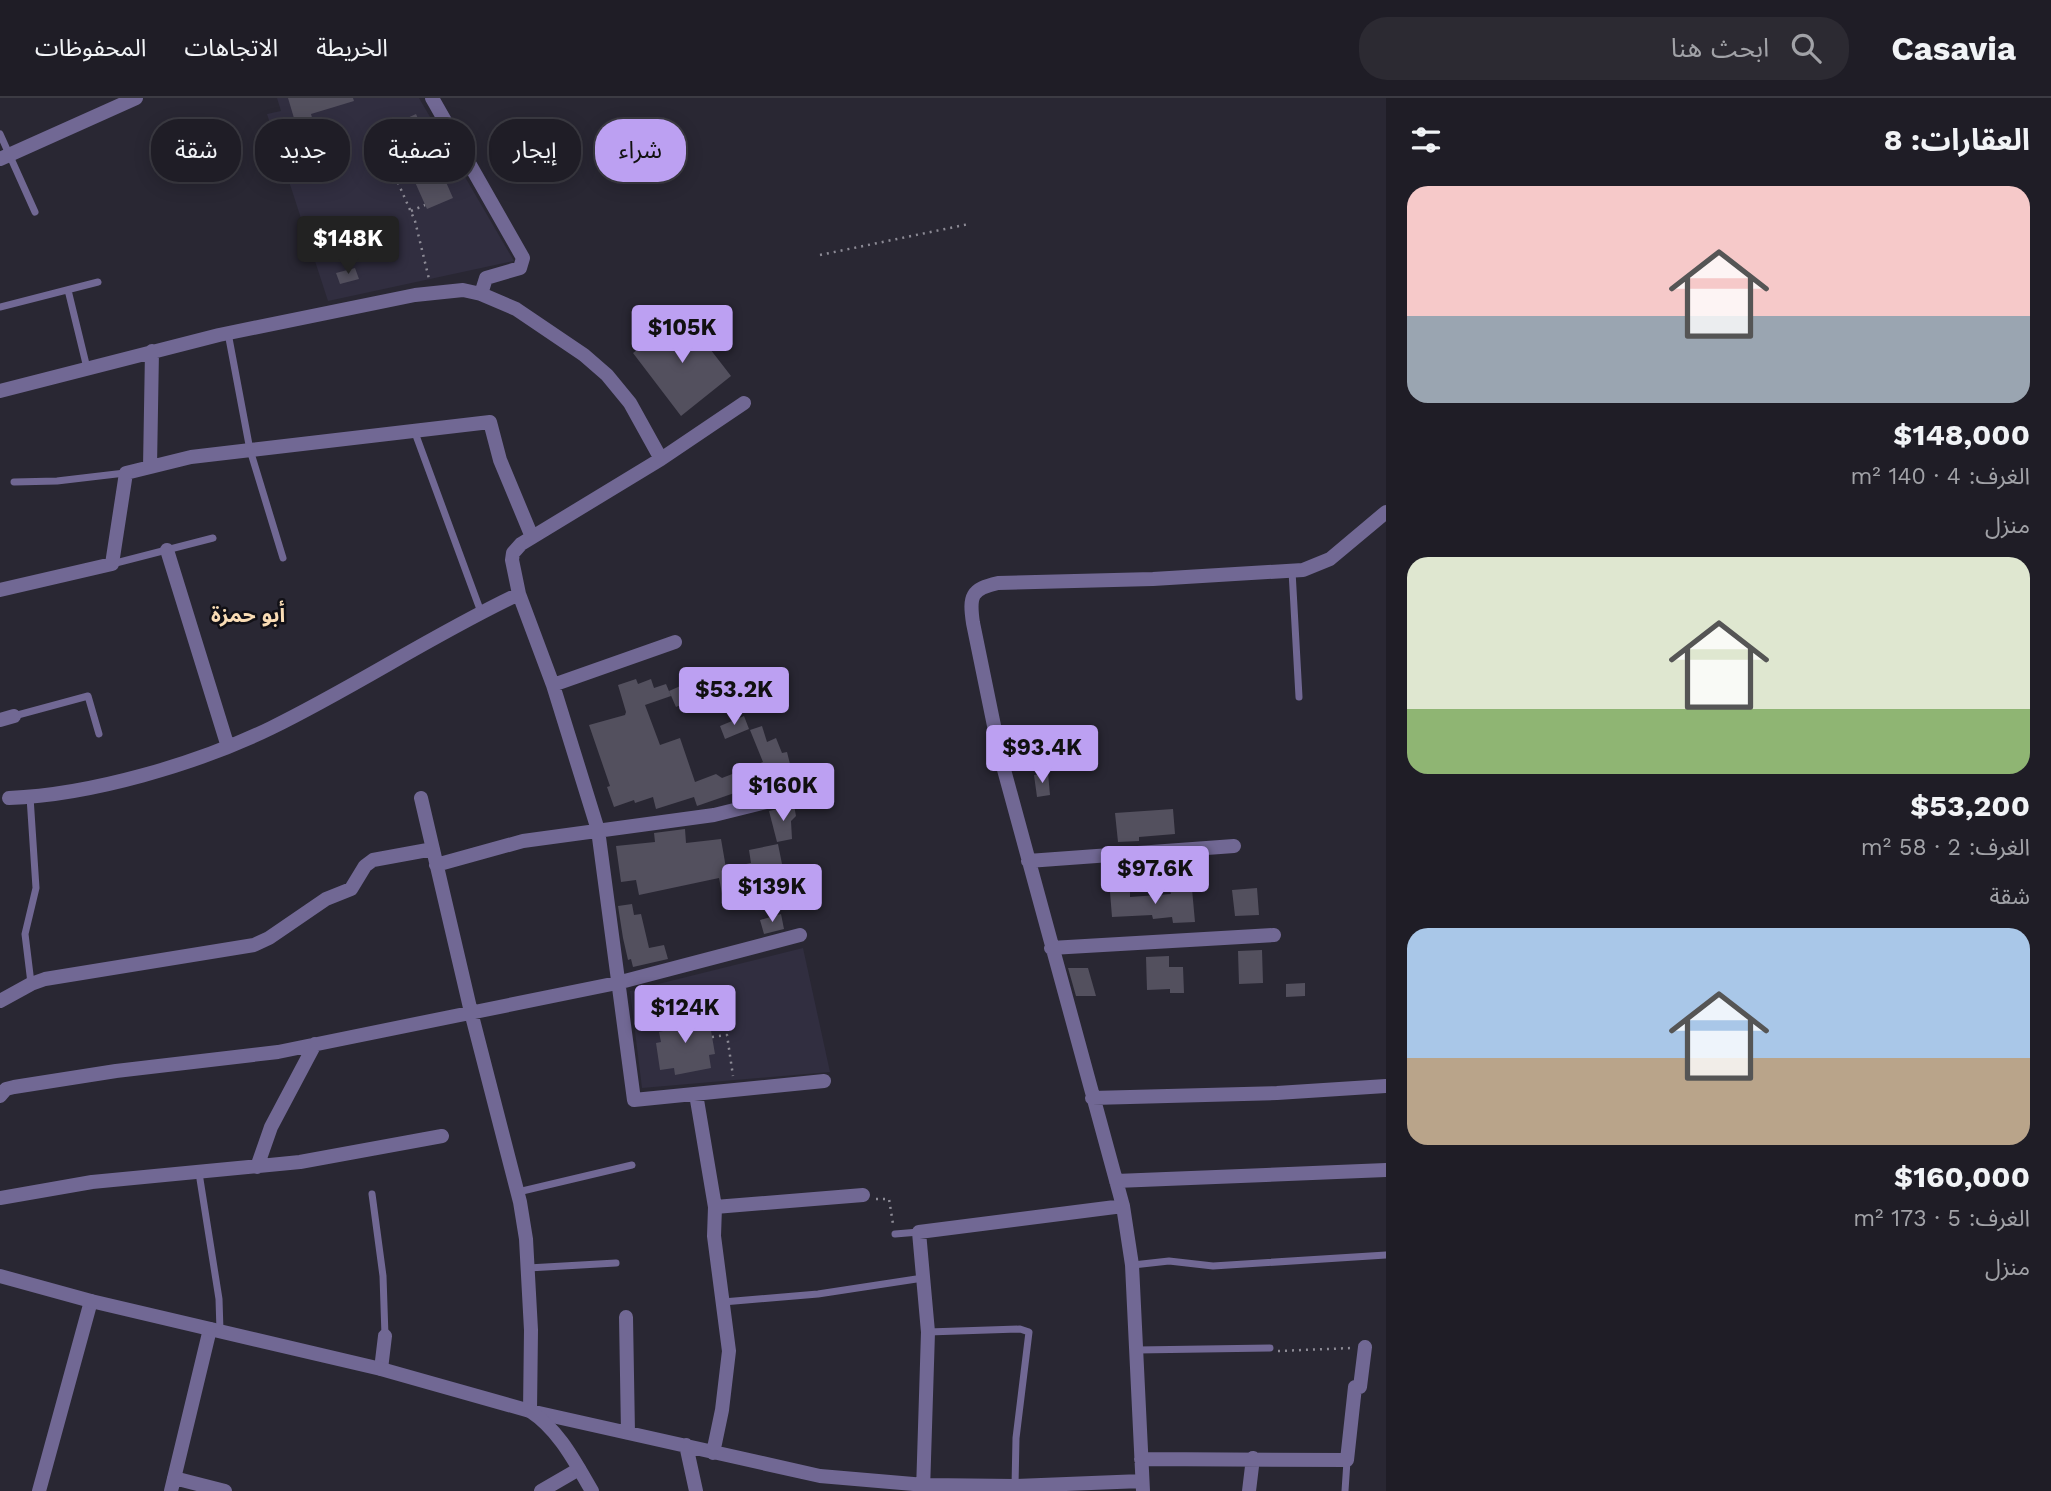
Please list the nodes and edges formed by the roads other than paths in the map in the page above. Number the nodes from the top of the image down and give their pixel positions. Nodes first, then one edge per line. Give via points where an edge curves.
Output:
1 (136, 98) edge
2 (432, 98) edge
3 (0, 134) edge
4 (4, 157) edge
5 (35, 212) dead end
6 (98, 282) dead end
7 (68, 290) junction
8 (481, 294) junction
9 (0, 307) edge
10 (228, 333) junction
11 (152, 351) junction
12 (87, 368) junction
13 (0, 391) edge
14 (744, 403) dead end
15 (414, 430) junction
16 (250, 450) junction
17 (661, 459) junction
18 (150, 467) junction
19 (126, 473) junction
20 (14, 482) dead end
21 (1386, 512) edge
22 (533, 537) junction
23 (213, 538) dead end
24 (167, 551) junction
25 (283, 558) dead end
26 (112, 564) junction
27 (1292, 570) junction
28 (0, 590) edge
29 (519, 594) junction
30 (481, 612) junction
31 (675, 642) dead end
32 (553, 685) junction
33 (1299, 697) dead end
34 (7, 718) edge
35 (99, 734) dead end
36 (228, 747) junction
37 (795, 795) dead end
38 (30, 797) junction
39 (4, 798) edge
40 (421, 798) dead end
41 (598, 830) junction
42 (1234, 846) dead end
43 (433, 849) junction
44 (1028, 862) junction
45 (436, 865) junction
46 (800, 934) dead end
47 (1274, 935) dead end
48 (1051, 948) junction
49 (617, 983) junction
50 (31, 984) junction
51 (0, 1001) edge
52 (471, 1012) junction
53 (315, 1044) junction
54 (824, 1081) dead end
55 (1386, 1086) edge
56 (696, 1094) junction
57 (0, 1096) edge
58 (1092, 1098) junction
59 (442, 1136) dead end
60 (632, 1165) dead end
61 (257, 1167) junction
62 (1386, 1170) edge
63 (199, 1173) junction
64 (1116, 1181) junction
65 (518, 1192) junction
66 (372, 1194) dead end
67 (863, 1195) road end
68 (0, 1198) edge
69 (1123, 1206) junction
70 (715, 1207) junction
71 (919, 1232) junction
72 (895, 1234) road end
73 (1386, 1255) edge
74 (616, 1264) dead end
75 (1132, 1265) junction
76 (528, 1268) junction
77 (0, 1276) edge
78 (924, 1278) junction
79 (91, 1301) junction
80 (723, 1303) junction
81 (626, 1317) dead end
82 (215, 1330) junction
83 (928, 1332) junction
84 (385, 1336) joint
85 (1365, 1347) road end
86 (1269, 1348) road end
87 (1136, 1350) junction
88 (381, 1369) junction
89 (530, 1411) junction
90 (628, 1433) junction
91 (686, 1446) junction
92 (713, 1453) junction
93 (1254, 1458) junction
94 (1141, 1459) junction
95 (1347, 1460) junction
96 (579, 1469) junction
97 (820, 1476) junction
98 (173, 1485) edge
99 (1015, 1486) junction
100 (1142, 1486) edge
101 (924, 1488) edge
102 (1038, 1489) edge
103 (39, 1491) edge
104 (225, 1491) edge
105 (541, 1491) edge
106 (592, 1491) edge
107 (696, 1491) edge
108 (816, 1491) edge
109 (1249, 1491) edge
110 (1345, 1491) edge

1 - 4 street
2 - 8 street via 523,258 520,268 486,278
3 - 4 lane
4 - 5 lane
6 - 7 lane
7 - 9 lane
7 - 12 lane
8 - 10 street via 432,292
8 - 17 street via 530,318 607,375 630,403
10 - 11 street
10 - 16 lane
11 - 12 street
11 - 18 street
12 - 13 street
14 - 17 street
15 - 16 street
15 - 22 street via 490,422 500,460
15 - 30 lane
16 - 18 street
16 - 25 lane
17 - 22 street
18 - 19 street
19 - 20 lane
19 - 26 street
21 - 27 street via 1330,559
22 - 29 street via 513,553
23 - 24 lane
24 - 26 lane
24 - 36 street
26 - 28 street
27 - 33 lane
27 - 44 street via 998,583 973,593 973,623
29 - 30 street
29 - 32 street
30 - 36 street via 313,706
31 - 32 street
32 - 41 street
34 - 35 lane via 88,696
36 - 38 street via 162,770
37 - 41 street via 714,815
38 - 39 street
38 - 50 lane via 36,888 25,934
40 - 43 street
41 - 45 street via 523,841
41 - 49 street
42 - 44 street
43 - 45 street
43 - 50 street via 373,860 351,889 326,899 254,945
44 - 48 street
45 - 52 street
46 - 49 street
47 - 48 street
48 - 58 street
49 - 52 street
49 - 56 street via 635,1100
50 - 51 street
52 - 53 street
52 - 65 street
53 - 57 street via 14,1087
53 - 61 street via 271,1127
54 - 56 street
55 - 58 street
56 - 70 street
58 - 64 street
59 - 61 street
60 - 65 lane
61 - 63 street
62 - 64 street
63 - 68 street via 92,1182
63 - 82 lane via 219,1299
64 - 69 street
65 - 76 street
66 - 84 lane
67 - 70 street
69 - 71 street
69 - 75 street
70 - 80 street
71 - 72 lane
71 - 78 street
73 - 75 lane via 1213,1266 1169,1261
74 - 76 lane
75 - 87 street
76 - 89 street
77 - 79 street
78 - 80 lane
78 - 83 street
79 - 82 street
79 - 103 street
80 - 92 street via 729,1351
81 - 90 street
82 - 88 street
82 - 98 street
83 - 99 lane via 1029,1332 1018,1410
83 - 101 street
84 - 88 street
85 - 95 street via 1360,1387 1355,1387
86 - 87 lane
87 - 94 street
88 - 89 street
89 - 90 street
89 - 96 street via 550,1427
90 - 91 street
91 - 92 street
91 - 107 street
92 - 97 street
93 - 94 street
93 - 95 street
93 - 109 street
94 - 100 street
95 - 110 lane
96 - 105 street
96 - 106 street
97 - 101 street
97 - 108 street
98 - 104 street
99 - 101 street
99 - 102 street
100 - 102 street

